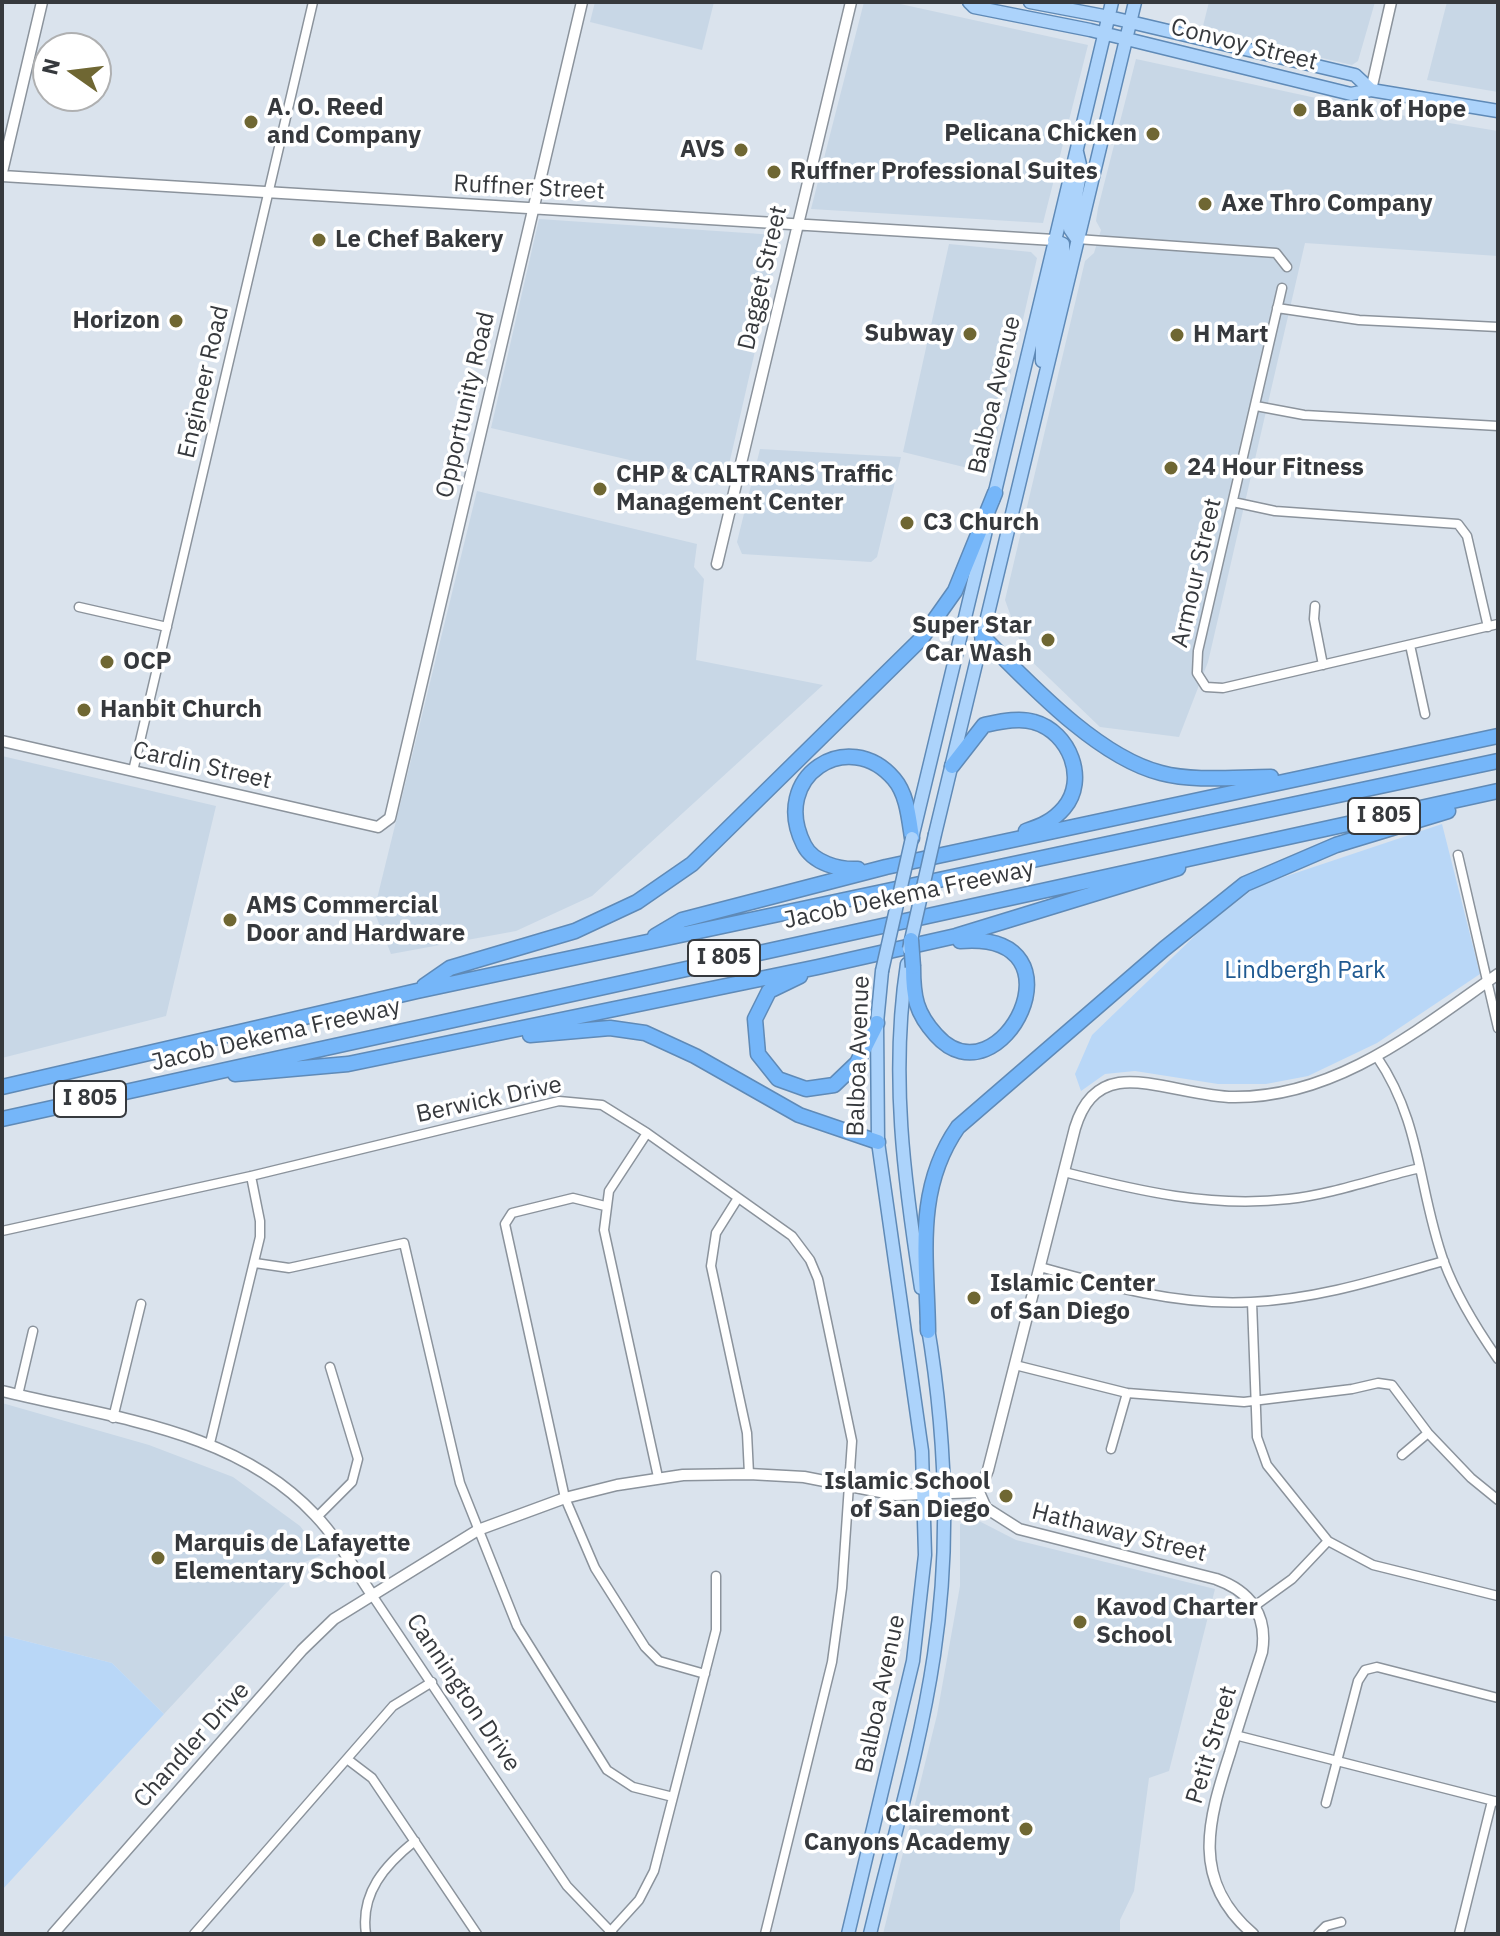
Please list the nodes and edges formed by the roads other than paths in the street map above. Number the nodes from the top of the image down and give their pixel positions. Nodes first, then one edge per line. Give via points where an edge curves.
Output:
1 (42, 2) edge
2 (313, 2) edge
3 (582, 2) edge
4 (851, 2) edge
5 (969, 2) edge
6 (1030, 2) edge
7 (1112, 2) edge
8 (1135, 2) edge
9 (1391, 2) edge
10 (1109, 17) junction
11 (1131, 22) junction
12 (1104, 34) junction
13 (1127, 40) junction
14 (1371, 90) junction
15 (1498, 111) edge
16 (1076, 149) junction
17 (2, 174) edge
18 (268, 193) junction
19 (534, 208) junction
20 (796, 224) junction
21 (1077, 239) junction
22 (1054, 240) junction
23 (1287, 267) dead end
24 (1282, 288) dead end
25 (1277, 308) junction
26 (1498, 327) edge
27 (1043, 380) junction
28 (1256, 406) junction
29 (1498, 426) edge
30 (995, 493) junction
31 (1233, 502) junction
32 (717, 564) dead end
33 (1315, 606) dead end
34 (79, 607) dead end
35 (1498, 624) edge
36 (167, 627) junction
37 (1488, 627) junction
38 (982, 636) junction
39 (1410, 645) junction
40 (1323, 665) junction
41 (1425, 714) dead end
42 (1498, 736) edge
43 (2, 741) edge
44 (1498, 761) edge
45 (952, 766) junction
46 (133, 771) junction
47 (1300, 776) junction
48 (1498, 792) edge
49 (390, 818) joint
50 (912, 838) junction
51 (1271, 840) junction
52 (982, 847) junction
53 (1458, 855) dead end
54 (886, 867) junction
55 (917, 941) junction
56 (644, 942) junction
57 (910, 966) junction
58 (818, 967) junction
59 (1498, 974) edge
60 (1487, 981) junction
61 (417, 991) junction
62 (877, 1023) junction
63 (1498, 1028) edge
64 (450, 1044) junction
65 (1377, 1057) junction
66 (178, 1079) junction
67 (2, 1087) edge
68 (2, 1119) edge
69 (647, 1133) junction
70 (878, 1142) junction
71 (1420, 1168) junction
72 (1064, 1172) junction
73 (251, 1176) junction
74 (738, 1198) junction
75 (605, 1206) junction
76 (2, 1231) edge
77 (1444, 1261) junction
78 (255, 1263) junction
79 (1040, 1267) junction
80 (1252, 1302) junction
81 (141, 1304) dead end
82 (33, 1331) dead end
83 (928, 1331) junction
84 (1498, 1359) edge
85 (1015, 1365) junction
86 (330, 1367) dead end
87 (2, 1391) edge
88 (1127, 1393) junction
89 (18, 1395) junction
90 (1255, 1401) junction
91 (113, 1418) junction
92 (1428, 1433) junction
93 (210, 1443) junction
94 (1111, 1449) dead end
95 (1402, 1455) dead end
96 (749, 1474) junction
97 (658, 1477) junction
98 (847, 1483) junction
99 (925, 1492) junction
100 (945, 1492) junction
101 (979, 1492) junction
102 (565, 1498) junction
103 (1498, 1500) edge
104 (317, 1517) junction
105 (478, 1530) junction
106 (1328, 1541) junction
107 (716, 1576) dead end
108 (372, 1595) junction
109 (1498, 1596) edge
110 (1256, 1605) junction
111 (705, 1674) junction
112 (432, 1682) junction
113 (1498, 1698) edge
114 (1235, 1735) junction
115 (347, 1759) junction
116 (1337, 1761) junction
117 (673, 1797) junction
118 (1495, 1802) edge
119 (1326, 1803) dead end
120 (415, 1841) junction
121 (1341, 1922) dead end
122 (611, 1933) edge
123 (53, 1934) edge
124 (194, 1934) edge
125 (366, 1934) edge
126 (477, 1934) edge
127 (765, 1934) edge
128 (848, 1934) edge
129 (870, 1934) edge
130 (1253, 1934) edge
131 (1318, 1934) edge
132 (1459, 1934) edge

1 - 17 street
2 - 18 street, Engineer Road
3 - 19 street, Opportunity Road
4 - 20 street, Dagget Street
5 - 12 main road, Convoy Street
6 - 10 main road, Convoy Street
7 - 10 main road, Balboa Avenue
8 - 11 main road, Balboa Avenue
9 - 14 street
10 - 11 main road, Convoy Street
10 - 12 main road, Balboa Avenue
11 - 13 main road, Balboa Avenue
11 - 14 main road, Convoy Street via 1355,75
12 - 13 main road, Convoy Street
12 - 16 main road, Balboa Avenue
13 - 14 main road, Convoy Street via 1351,94
13 - 21 main road, Balboa Avenue
14 - 15 main road, Convoy Street
16 - 21 main road via 1081,169 1070,229
16 - 22 main road, Balboa Avenue
17 - 18 street, Ruffner Street
18 - 19 street, Ruffner Street
18 - 36 street, Engineer Road
19 - 20 street, Ruffner Street
19 - 49 street, Opportunity Road
20 - 22 street, Ruffner Street
20 - 32 street, Dagget Street
21 - 23 street via 1276,253
21 - 27 main road, Balboa Avenue
22 - 27 main road via 1063,244 1063,253 1042,346
22 - 30 main road, Balboa Avenue
24 - 25 street, Armour Street
25 - 26 street via 1359,320
25 - 28 street, Armour Street
27 - 38 main road, Balboa Avenue
28 - 29 street via 1304,415
28 - 31 street, Armour Street
30 - 50 main road, Balboa Avenue
30 - 61 highway via 955,591 921,639 692,864 637,902 575,931 450,968
31 - 37 street via 1275,511 1458,524 1467,536
31 - 40 street, Armour Street via 1198,651 1200,680 1206,687 1223,688
33 - 40 street
34 - 36 street
35 - 37 street
36 - 46 street, Engineer Road
37 - 39 street
38 - 45 main road, Balboa Avenue
38 - 47 highway via 1094,741 1121,757 1161,773
39 - 40 street
39 - 41 street
42 - 47 highway
43 - 46 street, Cardin Street
44 - 56 highway, Jacob Dekema Freeway / I 805
45 - 52 highway via 984,725 1005,721 1034,722 1059,736 1071,756 1076,778 1066,806 1048,823
45 - 55 main road, Balboa Avenue, bridge
46 - 49 street, Cardin Street via 378,827
47 - 52 highway
48 - 51 highway, Jacob Dekema Freeway / I 805
48 - 83 highway via 1336,845 1245,884 973,1114 944,1147 928,1196
50 - 54 highway via 903,796 880,766 838,758 816,767 797,791 794,825 809,855 842,870
50 - 62 main road, Balboa Avenue, bridge via 882,971
51 - 55 highway via 956,936
51 - 66 highway, Jacob Dekema Freeway / I 805
52 - 54 highway
53 - 60 street
54 - 56 highway via 682,920
55 - 57 highway, bridge
55 - 57 highway via 985,940 1010,950 1026,967 1021,1018 1001,1041 972,1053 945,1045 920,1017
55 - 58 highway
56 - 61 highway, Jacob Dekema Freeway / I 805
57 - 83 main road, Balboa Avenue via 899,1033 900,1147
58 - 62 highway via 769,991 755,1019 758,1054 778,1079 806,1089 834,1085 857,1063
58 - 64 highway
59 - 60 street
60 - 63 street
60 - 65 street
61 - 67 highway, Jacob Dekema Freeway / I 805
62 - 70 main road, Balboa Avenue
64 - 66 highway via 348,1064
64 - 70 highway via 636,1030 695,1056 799,1115
65 - 71 street via 1406,1108
65 - 72 street via 1340,1076 1280,1093 1218,1097 1129,1082 1104,1088 1078,1117
66 - 68 highway, Jacob Dekema Freeway / I 805
69 - 73 street, Berwick Drive via 602,1105 559,1101
69 - 74 street, Berwick Drive
69 - 75 street via 616,1176
70 - 99 main road, Balboa Avenue
71 - 72 street via 1290,1199 1224,1203 1158,1196
71 - 77 street
72 - 79 street
73 - 76 street, Berwick Drive
73 - 78 street via 260,1221
74 - 96 street via 716,1233 711,1266 747,1433
74 - 98 street, Berwick Drive via 792,1236 818,1279 852,1441
75 - 97 street via 604,1230
75 - 102 street via 561,1199 512,1213 505,1224
77 - 80 street via 1336,1291
77 - 84 street
78 - 93 street
78 - 105 street via 289,1268 404,1243 460,1483
79 - 80 street via 1136,1292
79 - 85 street
80 - 90 street
81 - 91 street
82 - 89 street
83 - 100 main road, Balboa Avenue
85 - 88 street
85 - 101 street
86 - 104 street via 358,1459 352,1482
87 - 89 street, Cannington Drive
88 - 90 street
88 - 94 street
89 - 91 street, Cannington Drive
90 - 92 street via 1392,1385
90 - 106 street via 1257,1437 1267,1465
91 - 93 street, Cannington Drive
92 - 95 street
92 - 103 street
93 - 104 street, Cannington Drive via 245,1459
96 - 97 street, Chandler Drive
96 - 98 street, Chandler Drive
97 - 102 street, Chandler Drive
98 - 99 street, Chandler Drive via 896,1495
98 - 127 street, Berwick Drive via 832,1662
99 - 100 street, Chandler Drive
99 - 128 main road, Balboa Avenue via 925,1555 913,1661
100 - 101 street, Chandler Drive
100 - 129 main road, Balboa Avenue via 934,1659
101 - 110 street, Hathaway Street via 986,1508 1019,1529 1216,1579
102 - 105 street, Chandler Drive
102 - 111 street via 595,1568 645,1647 659,1661
104 - 108 street, Cannington Drive
105 - 108 street, Chandler Drive
105 - 117 street via 517,1626 607,1770 633,1787
106 - 109 street via 1373,1565
106 - 110 street via 1292,1579
107 - 111 street via 716,1630
108 - 112 street, Cannington Drive
108 - 123 street, Chandler Drive via 334,1619 302,1650
110 - 114 street, Petit Street via 1264,1641
111 - 117 street
112 - 115 street via 393,1706
112 - 122 street, Cannington Drive via 567,1886
113 - 116 street via 1377,1667 1365,1670
114 - 116 street
114 - 130 street, Petit Street via 1212,1811 1209,1855 1227,1905
115 - 120 street via 372,1778
115 - 124 street
116 - 118 street
116 - 119 street
117 - 122 street via 654,1871 639,1900
118 - 132 street
120 - 125 street via 374,1884 364,1920
120 - 126 street
121 - 131 street

